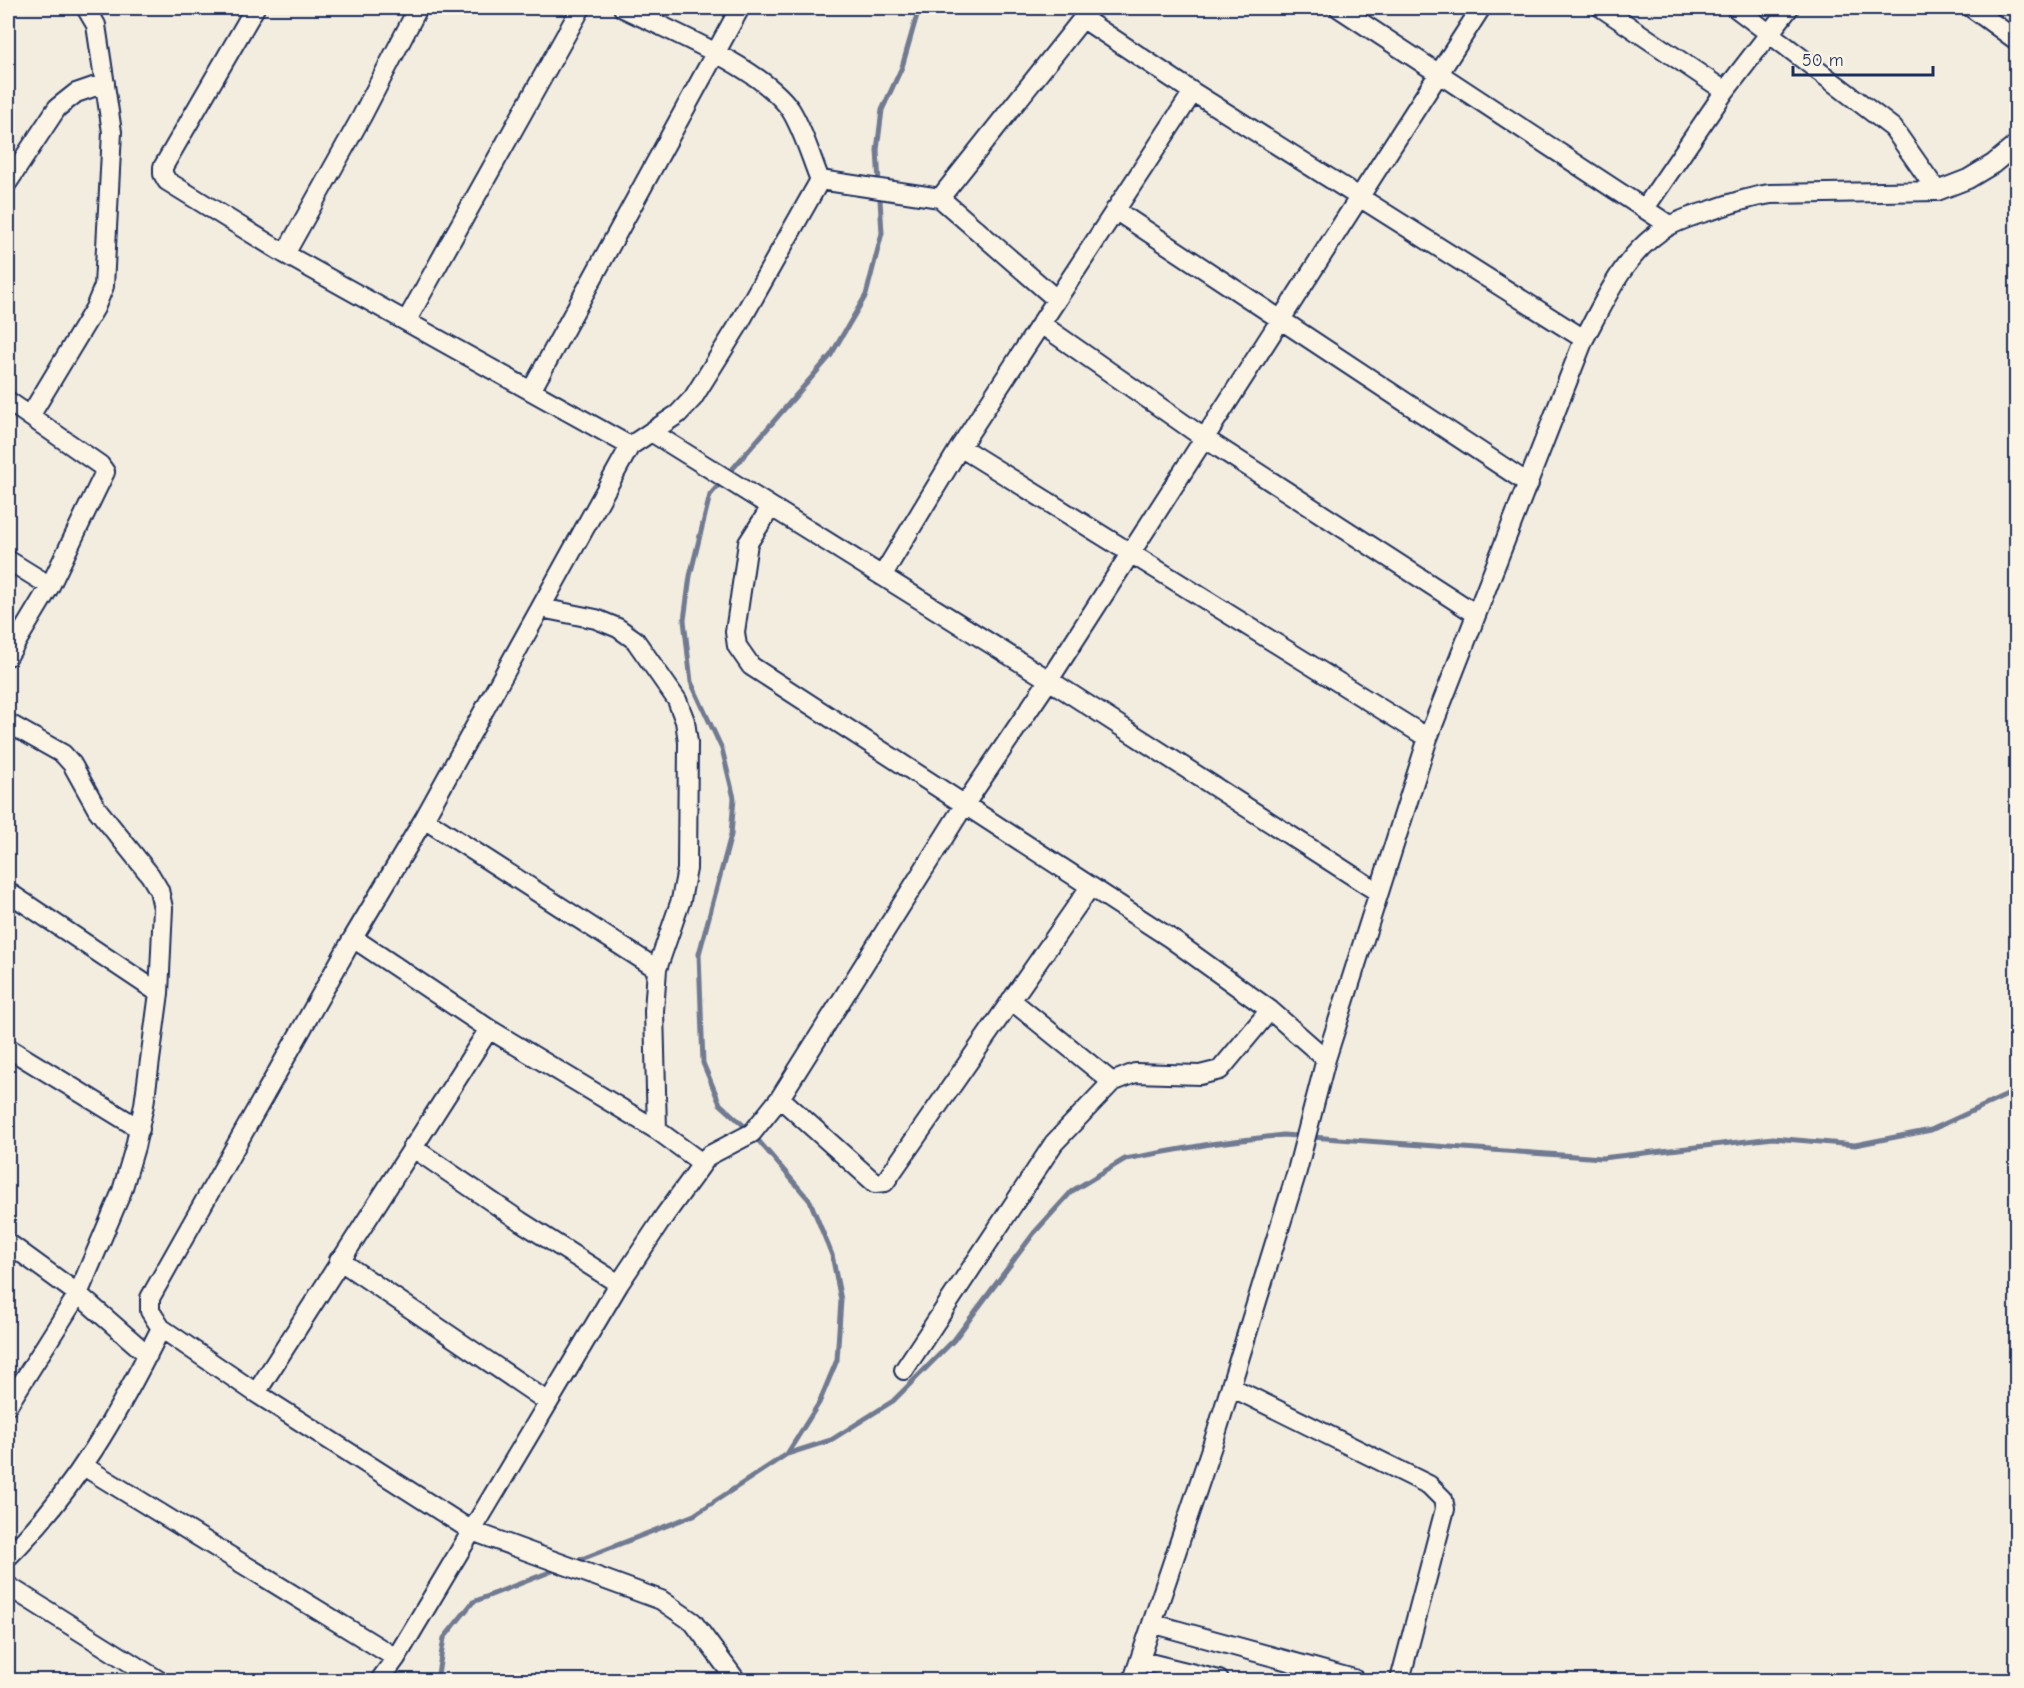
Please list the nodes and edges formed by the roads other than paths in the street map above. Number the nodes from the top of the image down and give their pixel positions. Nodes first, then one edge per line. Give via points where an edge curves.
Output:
1 (86, 8) edge
2 (255, 8) edge
3 (418, 8) edge
4 (581, 8) edge
5 (623, 8) edge
6 (740, 8) edge
7 (1339, 8) edge
8 (1481, 8) edge
9 (1602, 8) edge
10 (1736, 8) edge
11 (1788, 8) edge
12 (1971, 8) edge
13 (1086, 13) edge
14 (1770, 33) junction
15 (2016, 40) edge
16 (716, 55) junction
17 (1439, 73) junction
18 (105, 83) junction
19 (1725, 91) junction
20 (1193, 92) junction
21 (2016, 145) edge
22 (820, 180) junction
23 (8, 182) edge
24 (1937, 191) junction
25 (1358, 196) junction
26 (940, 198) junction
27 (1645, 208) junction
28 (1115, 210) junction
29 (1669, 225) junction
30 (285, 254) junction
31 (1056, 299) junction
32 (1280, 318) junction
33 (407, 320) junction
34 (1041, 324) junction
35 (1584, 339) junction
36 (531, 391) junction
37 (8, 401) edge
38 (30, 416) junction
39 (653, 433) junction
40 (1204, 438) junction
41 (630, 446) junction
42 (960, 447) junction
43 (1529, 484) junction
44 (771, 507) junction
45 (1131, 552) junction
46 (8, 560) edge
47 (882, 576) junction
48 (50, 586) junction
49 (541, 608) junction
50 (1476, 614) junction
51 (8, 656) edge
52 (1049, 680) junction
53 (8, 723) edge
54 (1428, 738) junction
55 (965, 804) junction
56 (424, 819) junction
57 (1090, 887) junction
58 (8, 892) edge
59 (1378, 892) junction
60 (353, 938) junction
61 (657, 969) junction
62 (159, 993) junction
63 (1011, 1000) junction
64 (1270, 1010) junction
65 (489, 1029) junction
66 (8, 1048) edge
67 (1326, 1059) junction
68 (1112, 1082) junction
69 (780, 1098) junction
70 (140, 1129) junction
71 (657, 1130) junction
72 (412, 1147) junction
73 (702, 1164) junction
74 (8, 1243) edge
75 (339, 1260) junction
76 (619, 1284) junction
77 (78, 1294) junction
78 (161, 1328) junction
79 (148, 1354) junction
80 (904, 1370) dead end
81 (1231, 1387) junction
82 (256, 1392) junction
83 (548, 1401) junction
84 (8, 1405) edge
85 (85, 1467) junction
86 (472, 1531) junction
87 (8, 1557) edge
88 (8, 1586) edge
89 (1154, 1624) junction
90 (396, 1658) junction
91 (1142, 1660) junction
92 (158, 1680) edge
93 (380, 1680) edge
94 (736, 1680) edge
95 (1133, 1680) edge
96 (1219, 1680) edge
97 (1354, 1680) edge
98 (1400, 1680) edge

1 - 18 street via 96,25
2 - 30 street via 163,167 163,174 167,181
3 - 30 street
4 - 33 street
5 - 16 street
6 - 16 street
7 - 17 street
8 - 17 street
9 - 19 street
10 - 14 street
11 - 14 street
12 - 15 street
13 - 20 street
13 - 26 street
14 - 19 street
14 - 24 street via 1893,128
16 - 22 street via 761,81 791,110
16 - 36 street
17 - 25 street
17 - 27 street
18 - 23 street via 76,93 57,108
18 - 38 street via 112,148 104,286 95,308
19 - 27 street
20 - 25 street
20 - 28 street
21 - 24 street via 1994,164
22 - 26 street
22 - 39 street via 693,398
24 - 29 street via 1770,195 1748,198
25 - 32 street
25 - 35 street
26 - 31 street
27 - 29 street
28 - 31 street
28 - 32 street
29 - 35 street via 1627,264
30 - 33 street
31 - 34 street
32 - 40 street
32 - 43 street
33 - 36 street
34 - 40 street
34 - 42 street
35 - 43 street
36 - 41 street
37 - 38 street
38 - 48 street via 105,472
39 - 41 street
39 - 44 street
40 - 45 street
40 - 50 street
41 - 49 street
42 - 45 street
42 - 47 street
43 - 50 street
44 - 47 street
44 - 55 street via 746,552 735,632 742,657
45 - 52 street
45 - 54 street
46 - 48 street
47 - 52 street
48 - 51 street
49 - 56 street
49 - 61 street via 596,619 634,640 677,700 685,721 687,869 681,900
50 - 54 street
52 - 55 street
52 - 59 street
53 - 62 street via 63,754 97,809 154,883 163,908
54 - 59 street
55 - 57 street
55 - 69 street
56 - 60 street
56 - 61 street
57 - 63 street
57 - 64 street via 1170,938
58 - 62 street
59 - 67 street
60 - 65 street
60 - 78 street via 150,1298 150,1311
61 - 71 street
62 - 70 street
63 - 68 street
63 - 69 street via 882,1184 875,1183
64 - 67 street
64 - 68 street via 1220,1070 1200,1075 1135,1073
65 - 71 street
65 - 72 street
66 - 70 street
67 - 81 street via 1297,1171
68 - 80 street via 1054,1143
69 - 73 street via 752,1133 719,1148
70 - 77 street via 123,1191
71 - 73 street
72 - 75 street
72 - 76 street
73 - 76 street
74 - 77 street
75 - 82 street
75 - 83 street
76 - 83 street
77 - 79 street
77 - 84 street
78 - 79 street
78 - 82 street
79 - 85 street
81 - 89 street
81 - 98 street via 1430,1485 1443,1499 1445,1509
82 - 86 street
83 - 86 street
85 - 87 street via 50,1513
85 - 90 street
86 - 90 street
86 - 94 street via 661,1600 693,1622
88 - 92 street
89 - 91 street
89 - 97 street
90 - 93 street
91 - 95 street
91 - 96 street

